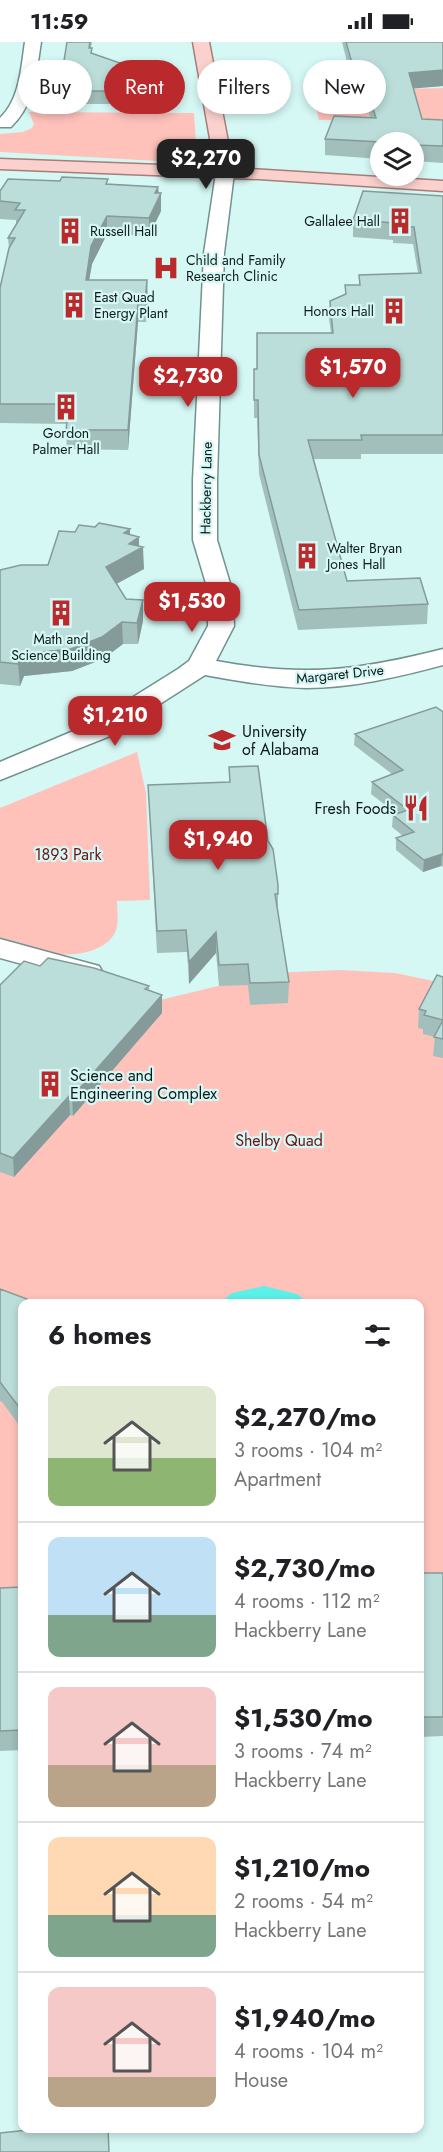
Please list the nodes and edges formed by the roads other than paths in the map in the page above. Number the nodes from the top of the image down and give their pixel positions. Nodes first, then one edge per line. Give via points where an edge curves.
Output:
1 (33, 42) edge
2 (201, 42) edge
3 (5, 123) dead end
4 (0, 158) edge
5 (0, 164) edge
6 (19, 165) junction
7 (0, 169) edge
8 (225, 173) junction
9 (443, 186) edge
10 (443, 657) edge
11 (200, 666) junction
12 (0, 772) edge
13 (0, 948) edge
14 (112, 975) edge

1 - 3 street via 23,97 16,115
2 - 8 main road, Hackberry Lane
4 - 8 main road via 193,167
5 - 6 main road
6 - 7 street
6 - 8 main road
8 - 9 main road
8 - 11 street, Hackberry Lane via 214,253 205,480 205,540 220,590 221,626
10 - 11 street, Margaret Drive via 317,679 288,679
11 - 12 street, Hackberry Lane via 100,730
13 - 14 street via 78,972

